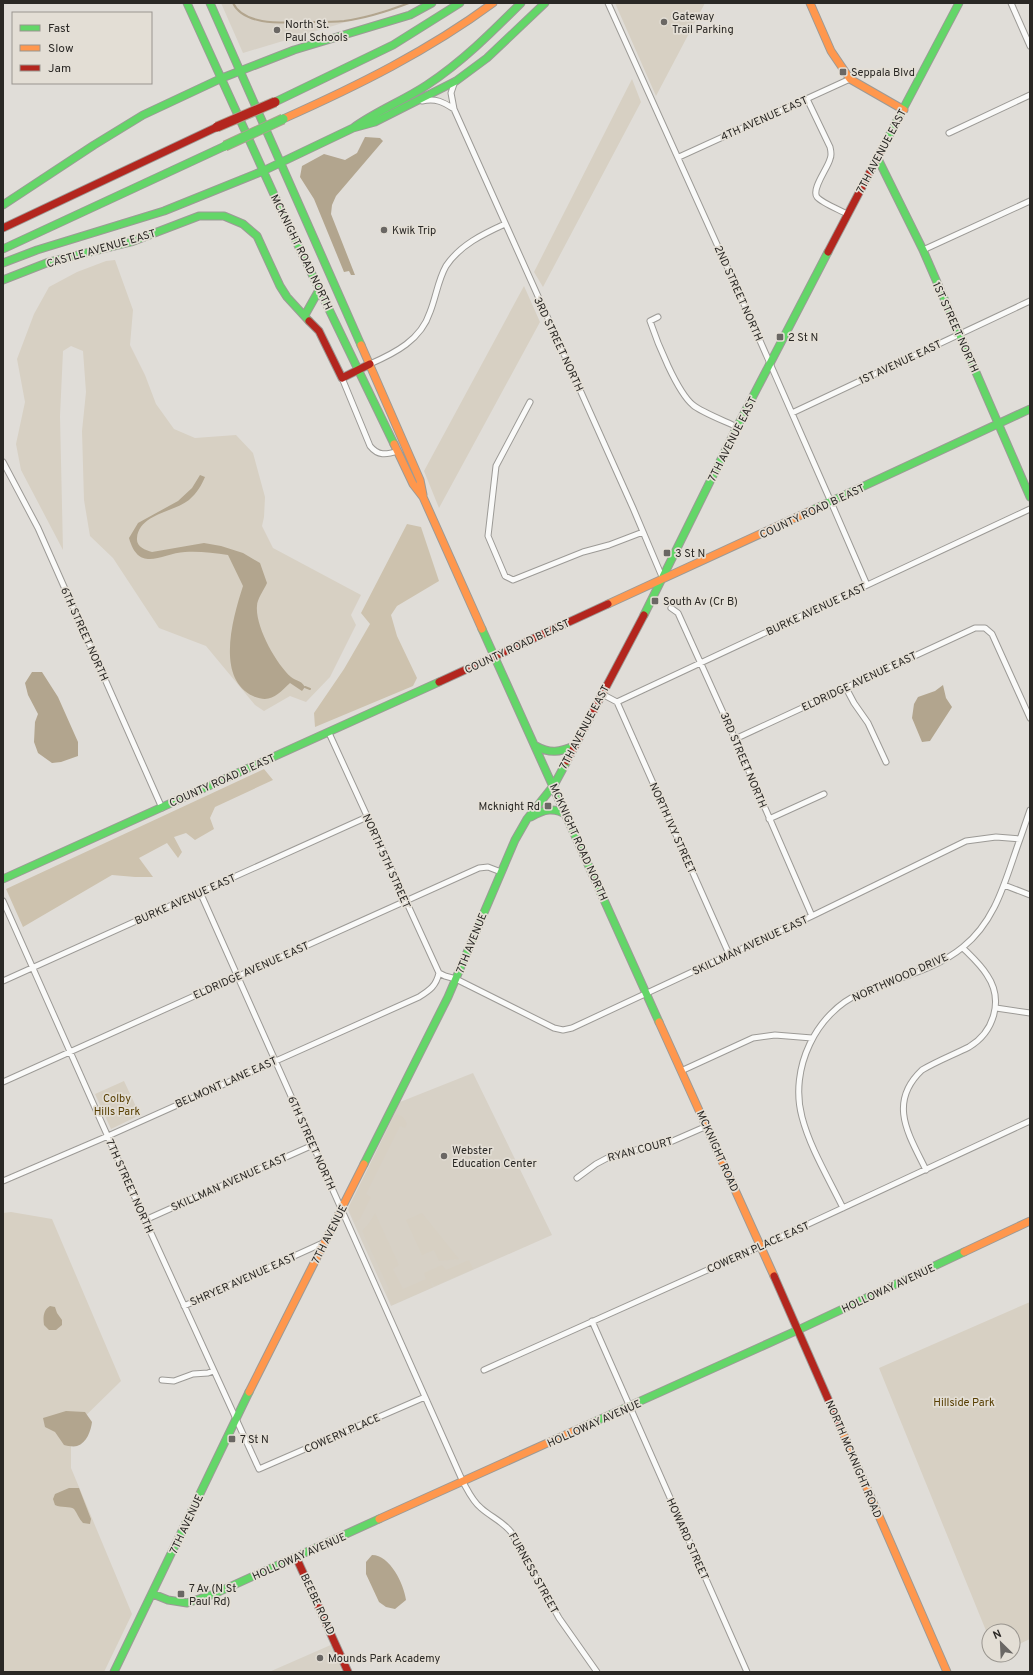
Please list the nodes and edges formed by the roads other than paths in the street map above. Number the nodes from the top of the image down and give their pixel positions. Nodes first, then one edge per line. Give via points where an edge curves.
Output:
1 (187, 3) edge
2 (210, 3) edge
3 (432, 3) edge
4 (460, 3) edge
5 (492, 3) edge
6 (521, 3) edge
7 (545, 3) edge
8 (608, 3) edge
9 (810, 3) edge
10 (959, 3) edge
11 (1011, 3) edge
12 (1030, 46) edge
13 (240, 71) junction
14 (222, 78) junction
15 (850, 79) junction
16 (456, 81) junction
17 (1030, 94) edge
18 (807, 99) junction
19 (415, 103) junction
20 (454, 109) junction
21 (904, 110) junction
22 (353, 128) junction
23 (949, 132) dead end
24 (679, 157) junction
25 (878, 159) junction
26 (281, 163) junction
27 (263, 171) junction
28 (1030, 200) edge
29 (3, 205) edge
30 (847, 214) junction
31 (505, 224) junction
32 (3, 228) edge
33 (3, 249) edge
34 (923, 250) junction
35 (3, 263) edge
36 (3, 280) edge
37 (320, 290) junction
38 (1030, 301) edge
39 (305, 315) junction
40 (658, 317) dead end
41 (960, 334) junction
42 (370, 364) junction
43 (770, 364) junction
44 (359, 369) junction
45 (342, 378) junction
46 (530, 402) dead end
47 (1030, 409) edge
48 (792, 413) junction
49 (998, 424) junction
50 (737, 427) junction
51 (398, 451) junction
52 (3, 462) edge
53 (423, 497) junction
54 (1030, 497) edge
55 (831, 502) junction
56 (1030, 509) edge
57 (643, 532) junction
58 (663, 579) junction
59 (866, 585) junction
60 (671, 608) dead end
61 (495, 656) junction
62 (701, 663) junction
63 (846, 688) junction
64 (602, 694) junction
65 (617, 702) junction
66 (1030, 718) edge
67 (329, 733) junction
68 (735, 738) junction
69 (536, 746) junction
70 (574, 746) junction
71 (886, 762) dead end
72 (554, 784) junction
73 (824, 794) dead end
74 (162, 808) junction
75 (1030, 810) edge
76 (567, 816) junction
77 (367, 817) junction
78 (527, 819) junction
79 (769, 819) junction
80 (1020, 839) junction
81 (501, 872) junction
82 (3, 879) edge
83 (1004, 885) junction
84 (200, 892) junction
85 (1030, 894) edge
86 (405, 901) junction
87 (3, 902) edge
88 (812, 916) junction
89 (963, 948) junction
90 (729, 954) junction
91 (33, 968) junction
92 (439, 973) junction
93 (238, 977) junction
94 (456, 979) junction
95 (3, 981) edge
96 (646, 994) junction
97 (996, 1008) junction
98 (1030, 1013) edge
99 (812, 1038) junction
100 (70, 1052) junction
101 (674, 1056) joint
102 (275, 1060) junction
103 (681, 1071) junction
104 (3, 1082) edge
105 (1030, 1121) edge
106 (707, 1126) junction
107 (108, 1136) junction
108 (313, 1145) junction
109 (926, 1170) junction
110 (577, 1178) dead end
111 (3, 1181) edge
112 (843, 1208) junction
113 (342, 1209) junction
114 (145, 1220) junction
115 (1030, 1221) edge
116 (325, 1242) junction
117 (761, 1246) junction
118 (184, 1306) junction
119 (592, 1321) junction
120 (798, 1330) junction
121 (484, 1370) dead end
122 (213, 1371) junction
123 (162, 1380) dead end
124 (425, 1397) junction
125 (630, 1406) junction
126 (235, 1420) junction
127 (258, 1469) joint
128 (463, 1482) junction
129 (296, 1557) junction
130 (153, 1594) junction
131 (945, 1671) edge
132 (114, 1672) edge
133 (348, 1672) edge
134 (598, 1672) edge
135 (747, 1672) edge

1 - 14 main road, MCKNIGHT ROAD NORTH
2 - 13 main road, MCKNIGHT ROAD NORTH
3 - 13 main road via 410,15 294,50
4 - 32 main road, bridge via 392,47
5 - 33 main road, bridge via 444,38 365,83
6 - 22 main road via 479,46 457,63 426,86
7 - 16 main road via 487,58
8 - 24 street, 2ND STREET NORTH
9 - 15 main road via 831,51
10 - 21 main road, 7TH AVENUE EAST
11 - 12 street
13 - 14 main road
13 - 26 main road, MCKNIGHT ROAD NORTH
14 - 27 main road, MCKNIGHT ROAD NORTH
14 - 29 main road via 143,115 94,144
15 - 18 street, 4TH AVENUE EAST
15 - 21 main road
16 - 19 main road
16 - 20 street, 3RD STREET NORTH via 451,93
17 - 23 street
18 - 24 street, 4TH AVENUE EAST
18 - 30 street via 832,154 815,190 816,196
19 - 20 street via 440,100
19 - 22 main road via 375,122
20 - 31 street, 3RD STREET NORTH
21 - 25 main road, 7TH AVENUE EAST
22 - 26 main road
24 - 43 street, 2ND STREET NORTH
25 - 30 main road, 7TH AVENUE EAST
25 - 34 main road, 1ST STREET NORTH
26 - 27 main road
26 - 42 main road, MCKNIGHT ROAD NORTH
27 - 35 main road via 164,211
27 - 37 main road, MCKNIGHT ROAD NORTH
28 - 34 street
30 - 43 main road, 7TH AVENUE EAST
31 - 42 street via 480,236 455,256 446,266 430,314 415,337 393,354
31 - 57 street, 3RD STREET NORTH
34 - 41 main road, 1ST STREET NORTH
36 - 39 main road, CASTLE AVENUE EAST via 49,262 131,242 200,216 220,215 235,219 257,236 280,286
37 - 39 main road
37 - 44 main road, MCKNIGHT ROAD NORTH
38 - 41 street, 1ST AVENUE EAST
39 - 45 main road, CASTLE AVENUE EAST via 325,341
40 - 50 street via 650,321 658,344 693,406
41 - 48 street, 1ST AVENUE EAST
41 - 49 main road, 1ST STREET NORTH
42 - 44 main road
42 - 53 main road, MCKNIGHT ROAD NORTH via 420,480
43 - 48 street, 2ND STREET NORTH
43 - 50 main road, 7TH AVENUE EAST
44 - 45 main road
44 - 51 main road, MCKNIGHT ROAD NORTH
45 - 51 street, CASTLE AVENUE EAST via 370,446 382,454
46 - 57 street via 496,466 488,536 505,576 512,580 523,577 583,552
47 - 49 main road, COUNTY ROAD B EAST
48 - 55 street, 2ND STREET NORTH
49 - 54 main road, 1ST STREET NORTH
49 - 55 main road, COUNTY ROAD B EAST
50 - 58 main road, 7TH AVENUE EAST
51 - 53 main road, MCKNIGHT ROAD NORTH via 413,484
52 - 74 street, 6TH STREET NORTH via 38,528
53 - 61 main road, MCKNIGHT ROAD NORTH
55 - 58 main road, COUNTY ROAD B EAST
55 - 59 street, 2ND STREET NORTH
56 - 59 street, BURKE AVENUE EAST
57 - 58 street, 3RD STREET NORTH
58 - 61 main road, COUNTY ROAD B EAST
58 - 64 main road, 7TH AVENUE EAST
59 - 62 street, BURKE AVENUE EAST
60 - 62 street, 3RD STREET NORTH via 678,613
61 - 67 main road, COUNTY ROAD B EAST
61 - 69 main road, MCKNIGHT ROAD NORTH
62 - 65 street, BURKE AVENUE EAST
62 - 68 street, 3RD STREET NORTH
63 - 66 street, ELDRIDGE AVENUE EAST via 970,630 984,628 994,637
63 - 68 street, ELDRIDGE AVENUE EAST
63 - 71 street via 868,723
64 - 65 street
64 - 70 main road, 7TH AVENUE EAST
65 - 90 street, NORTH IVY STREET
67 - 74 main road, COUNTY ROAD B EAST
67 - 77 street, NORTH 5TH STREET
68 - 79 street, 3RD STREET NORTH
69 - 70 main road via 560,752
69 - 72 main road, MCKNIGHT ROAD NORTH
70 - 72 main road, 7TH AVENUE EAST
72 - 76 main road, MCKNIGHT ROAD NORTH
72 - 78 main road, 7TH AVENUE EAST
73 - 79 street
74 - 82 main road, COUNTY ROAD B EAST
75 - 80 street
76 - 78 main road via 561,811 542,810
76 - 96 main road, MCKNIGHT ROAD NORTH
77 - 84 street, BURKE AVENUE EAST
77 - 86 street, NORTH 5TH STREET
78 - 81 main road, 7TH AVENUE EAST
79 - 88 street, 3RD STREET NORTH
80 - 83 street, NORTHWOOD DRIVE
80 - 88 street, SKILLMAN AVENUE EAST via 996,837 966,841
81 - 86 street, ELDRIDGE AVENUE EAST via 488,867 479,868
81 - 94 main road, 7TH AVENUE
83 - 85 street
83 - 89 street, NORTHWOOD DRIVE via 982,928
84 - 91 street, BURKE AVENUE EAST
84 - 93 street, 6TH STREET NORTH
86 - 92 street, NORTH 5TH STREET
86 - 93 street, ELDRIDGE AVENUE EAST
87 - 91 street, 7TH STREET NORTH
88 - 90 street, SKILLMAN AVENUE EAST
89 - 97 street via 987,974 996,999
89 - 99 street, NORTHWOOD DRIVE via 934,965 848,1000 828,1017
90 - 96 street, SKILLMAN AVENUE EAST
91 - 95 street, BURKE AVENUE EAST
91 - 100 street, 7TH STREET NORTH
92 - 94 street
92 - 102 street, BELMONT LANE EAST via 432,989 418,997
93 - 100 street, ELDRIDGE AVENUE EAST
93 - 102 street, 6TH STREET NORTH
94 - 96 street, SKILLMAN AVENUE EAST via 554,1028 563,1030
94 - 113 main road, 7TH AVENUE
96 - 101 main road, MCKNIGHT ROAD NORTH
97 - 98 street
97 - 109 street via 988,1028 976,1041 922,1070 906,1092 903,1107 905,1125
99 - 103 street via 775,1035 753,1038
99 - 112 street, NORTHWOOD DRIVE via 800,1078 801,1116
100 - 104 street, ELDRIDGE AVENUE EAST
100 - 107 street, 7TH STREET NORTH
101 - 103 main road, MCKNIGHT ROAD
102 - 107 street, BELMONT LANE EAST
102 - 108 street, 6TH STREET NORTH
103 - 106 main road, MCKNIGHT ROAD
105 - 109 street, COWERN PLACE EAST
106 - 110 street, RYAN COURT via 668,1143 613,1155
106 - 117 main road, MCKNIGHT ROAD
107 - 111 street, BELMONT LANE EAST
107 - 114 street, 7TH STREET NORTH
108 - 113 street, 6TH STREET NORTH
108 - 114 street, SKILLMAN AVENUE EAST
109 - 112 street, COWERN PLACE EAST
112 - 117 street, COWERN PLACE EAST
113 - 116 main road, 7TH AVENUE
113 - 124 street, 6TH STREET NORTH
114 - 118 street, 7TH STREET NORTH
115 - 120 main road, HOLLOWAY AVENUE
116 - 118 street, SHRYER AVENUE EAST
116 - 126 main road, 7TH AVENUE
117 - 119 street, COWERN PLACE EAST
117 - 120 main road, NORTH MCKNIGHT ROAD
118 - 122 street, 7TH STREET NORTH
119 - 121 street, COWERN PLACE EAST
119 - 125 street
120 - 125 main road, HOLLOWAY AVENUE
120 - 131 main road, NORTH MCKNIGHT ROAD
122 - 123 street via 193,1374 174,1381
122 - 126 street, 7TH STREET NORTH
124 - 127 street, COWERN PLACE
124 - 128 street, 6TH STREET NORTH
125 - 128 main road, HOLLOWAY AVENUE
125 - 135 street, HOWARD STREET
126 - 127 street, 7TH STREET NORTH
126 - 130 main road, 7TH AVENUE
128 - 129 main road, HOLLOWAY AVENUE
128 - 134 street, FURNESS STREET via 480,1508 504,1523 511,1532 559,1618
129 - 130 main road, HOLLOWAY AVENUE via 214,1594 187,1603
129 - 133 main road, BEEBE ROAD
130 - 132 main road, 7TH AVENUE

